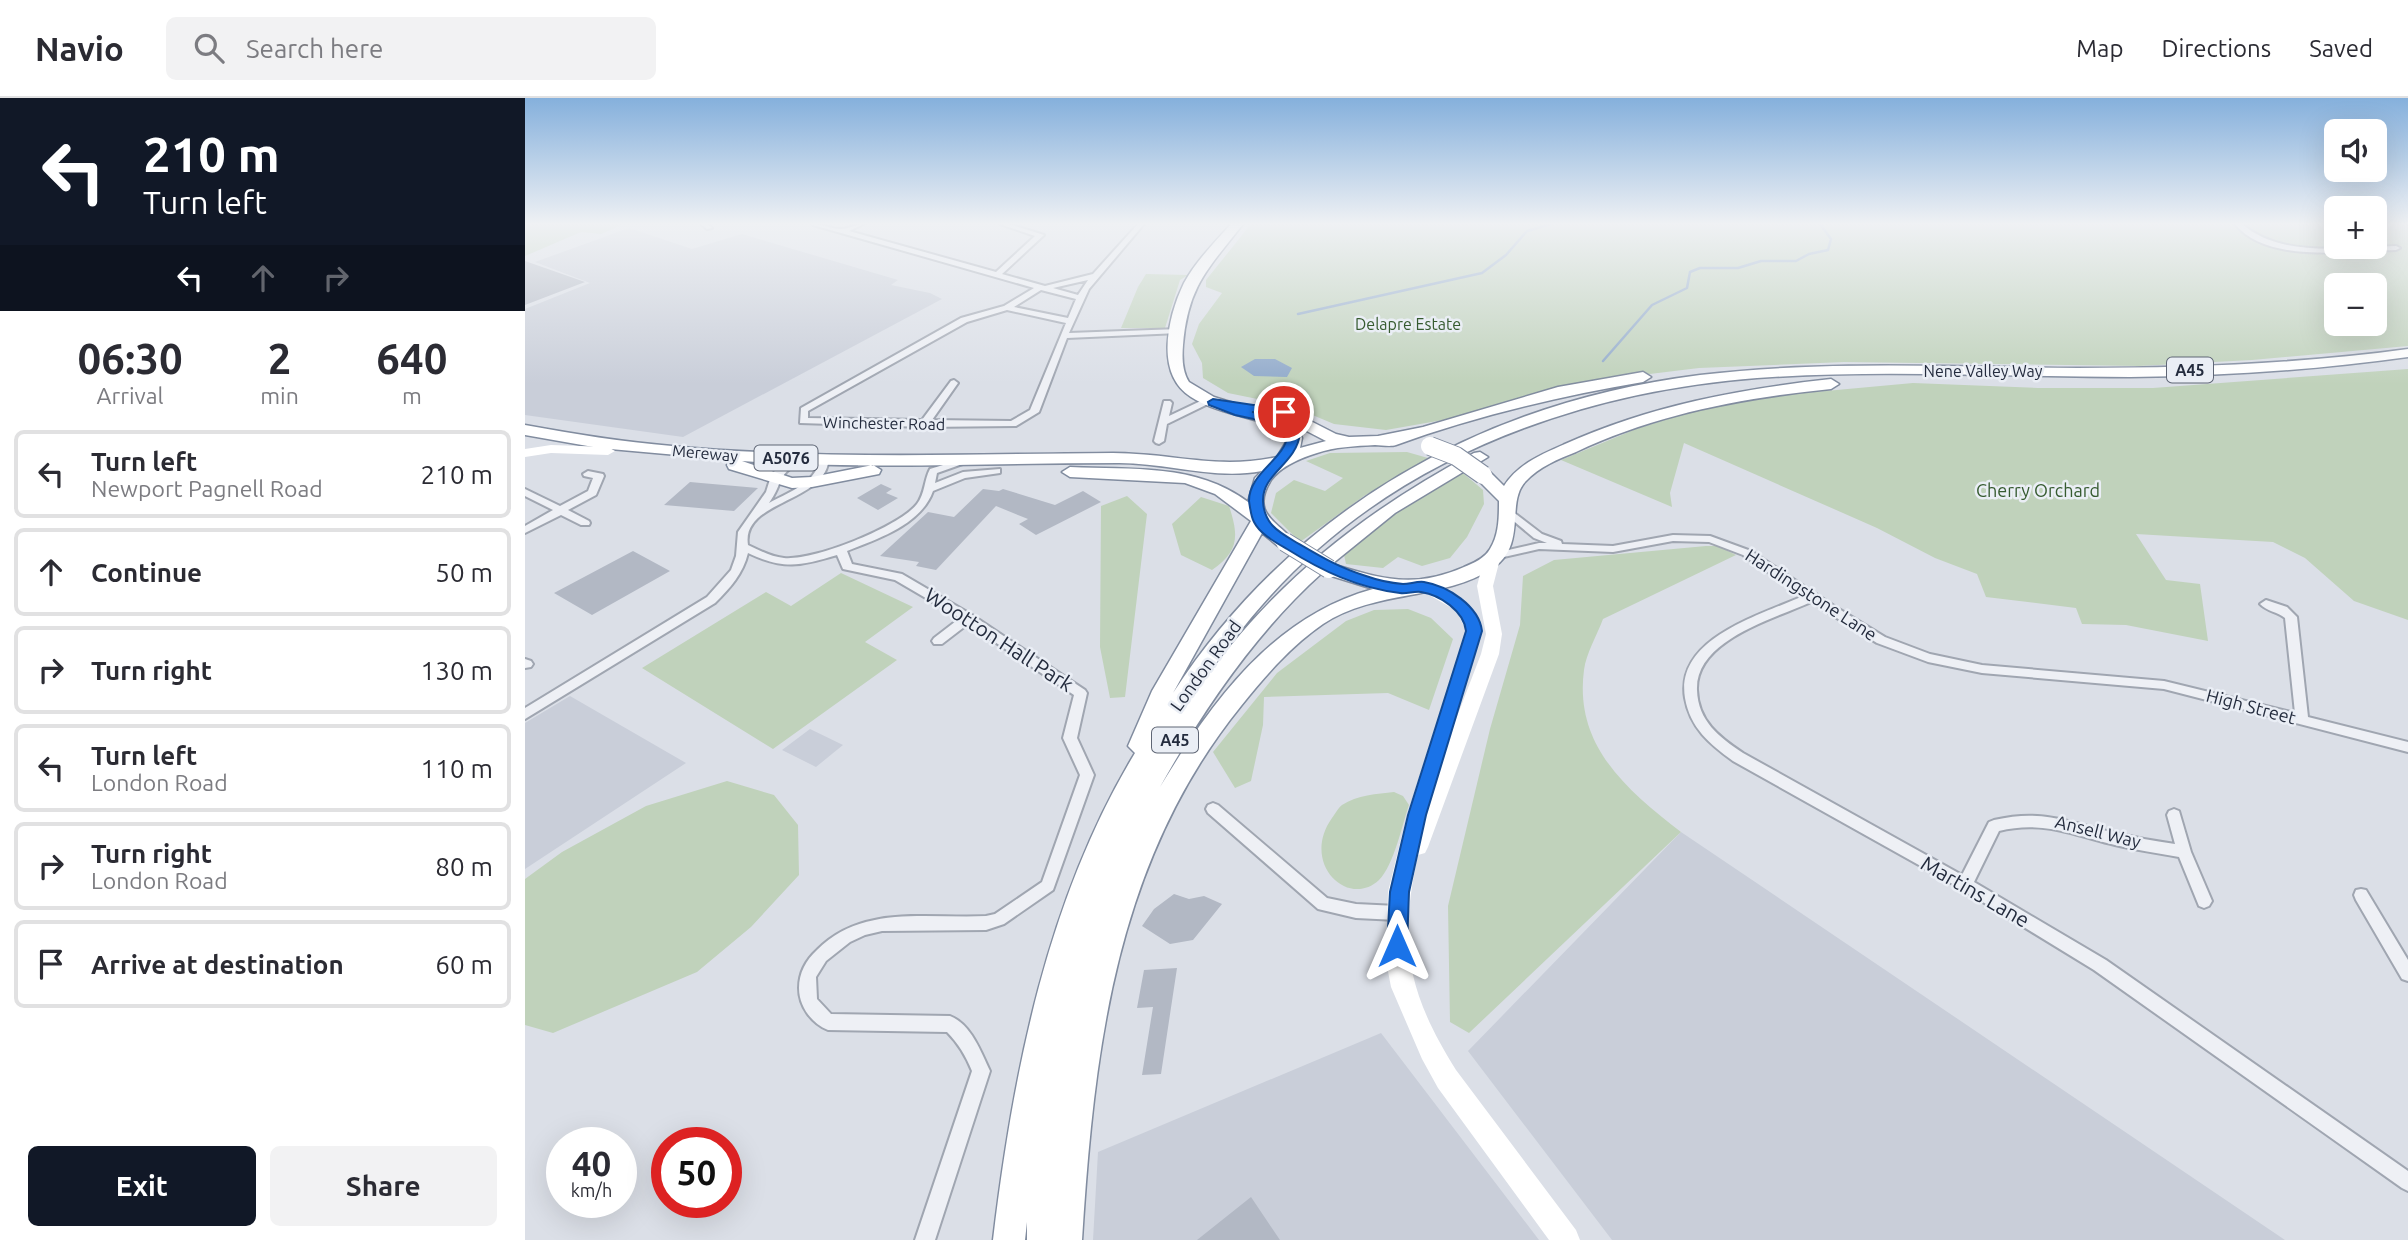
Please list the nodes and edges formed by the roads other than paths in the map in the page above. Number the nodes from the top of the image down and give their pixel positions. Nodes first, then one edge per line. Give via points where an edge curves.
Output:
1 (1006, 277) edge
2 (1089, 277) edge
3 (1094, 277) edge
4 (1195, 277) edge
5 (1042, 287) junction
6 (1080, 298) junction
7 (1007, 308) junction
8 (1070, 321) junction
9 (1179, 331) junction
10 (1064, 336) junction
11 (2408, 353) edge
12 (2408, 361) edge
13 (1972, 371) junction
14 (1902, 377) junction
15 (954, 383) dead end
16 (1171, 400) dead end
17 (1211, 401) junction
18 (1567, 415) junction
19 (1164, 422) junction
20 (924, 424) junction
21 (525, 430) edge
22 (525, 439) edge
23 (1380, 440) junction
24 (1159, 441) dead end
25 (1348, 442) junction
26 (608, 451) junction
27 (525, 453) edge
28 (811, 459) junction
29 (970, 460) junction
30 (1282, 460) junction
31 (933, 471) junction
32 (997, 471) junction
33 (589, 474) dead end
34 (774, 478) junction
35 (814, 482) junction
36 (927, 490) junction
37 (525, 492) edge
38 (1508, 506) junction
39 (559, 512) junction
40 (756, 514) junction
41 (1259, 520) junction
42 (585, 523) dead end
43 (525, 530) edge
44 (743, 547) junction
45 (1571, 547) junction
46 (841, 550) junction
47 (1494, 557) junction
48 (786, 562) joint
49 (1423, 587) junction
50 (1402, 589) junction
51 (1812, 597) junction
52 (2266, 604) dead end
53 (968, 618) junction
54 (938, 640) dead end
55 (2091, 678) joint
56 (525, 714) edge
57 (2302, 721) junction
58 (2408, 747) edge
59 (1213, 809) dead end
60 (2174, 815) dead end
61 (1112, 816) junction
62 (2184, 852) junction
63 (1402, 882) junction
64 (1965, 884) junction
65 (2361, 895) dead end
66 (2204, 901) dead end
67 (1397, 913) junction
68 (2408, 974) edge
69 (2408, 1182) edge
70 (925, 1240) edge
71 (1009, 1240) edge
72 (1043, 1240) edge
73 (1066, 1240) edge
74 (1566, 1240) edge

1 - 5 street
2 - 5 street
3 - 6 street
4 - 9 highway
5 - 6 street
5 - 7 street, Winchester Road
6 - 8 street
7 - 8 street
7 - 20 street, Winchester Road via 964,320 804,410 802,418 808,423
8 - 10 street
9 - 10 street
9 - 17 highway via 1175,372 1182,383
10 - 20 street, Winchester Road via 1034,412 1026,419 1013,424
11 - 13 highway, Nene Valley Way / A45 via 2226,370
12 - 14 highway, Nene Valley Way / A45 via 2233,376 2079,380
13 - 18 highway, Nene Valley Way / A45 via 1754,374 1674,384
13 - 23 highway via 1825,368 1666,374 1558,392
14 - 18 highway, Nene Valley Way / A45 via 1717,388
14 - 38 highway via 1744,395 1653,415 1573,446 1526,471 1514,483
15 - 20 street
16 - 19 street
17 - 19 street
17 - 25 highway via 1284,412
17 - 30 highway via 1288,426 1295,441
18 - 61 highway, London Road / A45 via 1488,437 1436,462 1354,512 1286,568 1203,663
18 - 72 highway, London Road / A45 via 1449,472 1391,508 1306,575 1251,632 1201,699 1133,817 1084,962 1061,1068
19 - 24 street
21 - 28 highway, Mereway / A5076 via 656,449
22 - 26 highway, Mereway / A5076
23 - 25 highway
23 - 38 highway, bridge via 1430,446 1455,456 1483,475
25 - 30 highway
26 - 27 main road
26 - 34 highway, Mereway / A5076 via 749,467
28 - 29 highway, Mereway / A5076
28 - 34 street via 787,466
28 - 35 street via 824,468
29 - 30 highway, Mereway / A5076 via 1145,459 1231,469
29 - 31 street, Mereway
30 - 41 highway via 1258,490
31 - 32 highway, Mereway / A5076
31 - 35 highway, Mereway / A5076 via 860,471
31 - 36 street
32 - 36 street via 963,475
32 - 41 highway, Mereway / A5076 via 1187,478 1221,489
33 - 39 street via 599,476 592,493
34 - 35 highway, Mereway / A5076
34 - 40 street via 771,492
35 - 40 street
36 - 46 street via 922,505 905,520
37 - 39 street
38 - 45 street, Hardingstone Lane via 1538,536
38 - 47 highway via 1504,537
39 - 42 street
39 - 43 street
40 - 44 street via 741,541
41 - 50 highway, bridge via 1329,569
41 - 61 highway via 1163,691
44 - 48 street
44 - 56 street via 742,563 711,600
45 - 47 street, Hardingstone Lane via 1539,546
45 - 51 street, Hardingstone Lane via 1613,549 1686,537 1710,540 1747,553
46 - 48 street
46 - 53 street, Wootton Hall Park via 847,567 898,577
47 - 49 highway via 1455,578
47 - 63 main road via 1485,586 1494,634 1490,654
49 - 50 highway
49 - 63 main road via 1458,603 1473,622 1474,631 1417,815
50 - 73 highway via 1341,604 1291,637 1209,726 1163,800 1129,878 1098,978 1071,1143
51 - 55 street, Hardingstone Lane via 1881,640 1929,658 1982,669
51 - 64 street, Martins Lane via 1704,653 1690,675 1696,716 1712,737 1738,757
52 - 57 street via 2291,617
53 - 54 street
53 - 70 street, Wootton Hall Park via 1081,693 1070,738 1087,775 1055,873 1041,893 986,923 879,923 859,928 825,952 807,983 813,1011 828,1021 950,1024 976,1059 981,1071
55 - 57 street, High Street via 2164,685
57 - 58 street, High Street
59 - 67 street via 1323,904
60 - 62 street
61 - 71 highway, London Road / A45 via 1063,957 1037,1054 1016,1169
62 - 64 street, Ansell Way via 2045,818 2018,819 1994,826
62 - 66 street
63 - 67 main road
64 - 69 street, Martins Lane via 2100,965
65 - 68 street
67 - 74 main road via 1402,987 1430,1051

